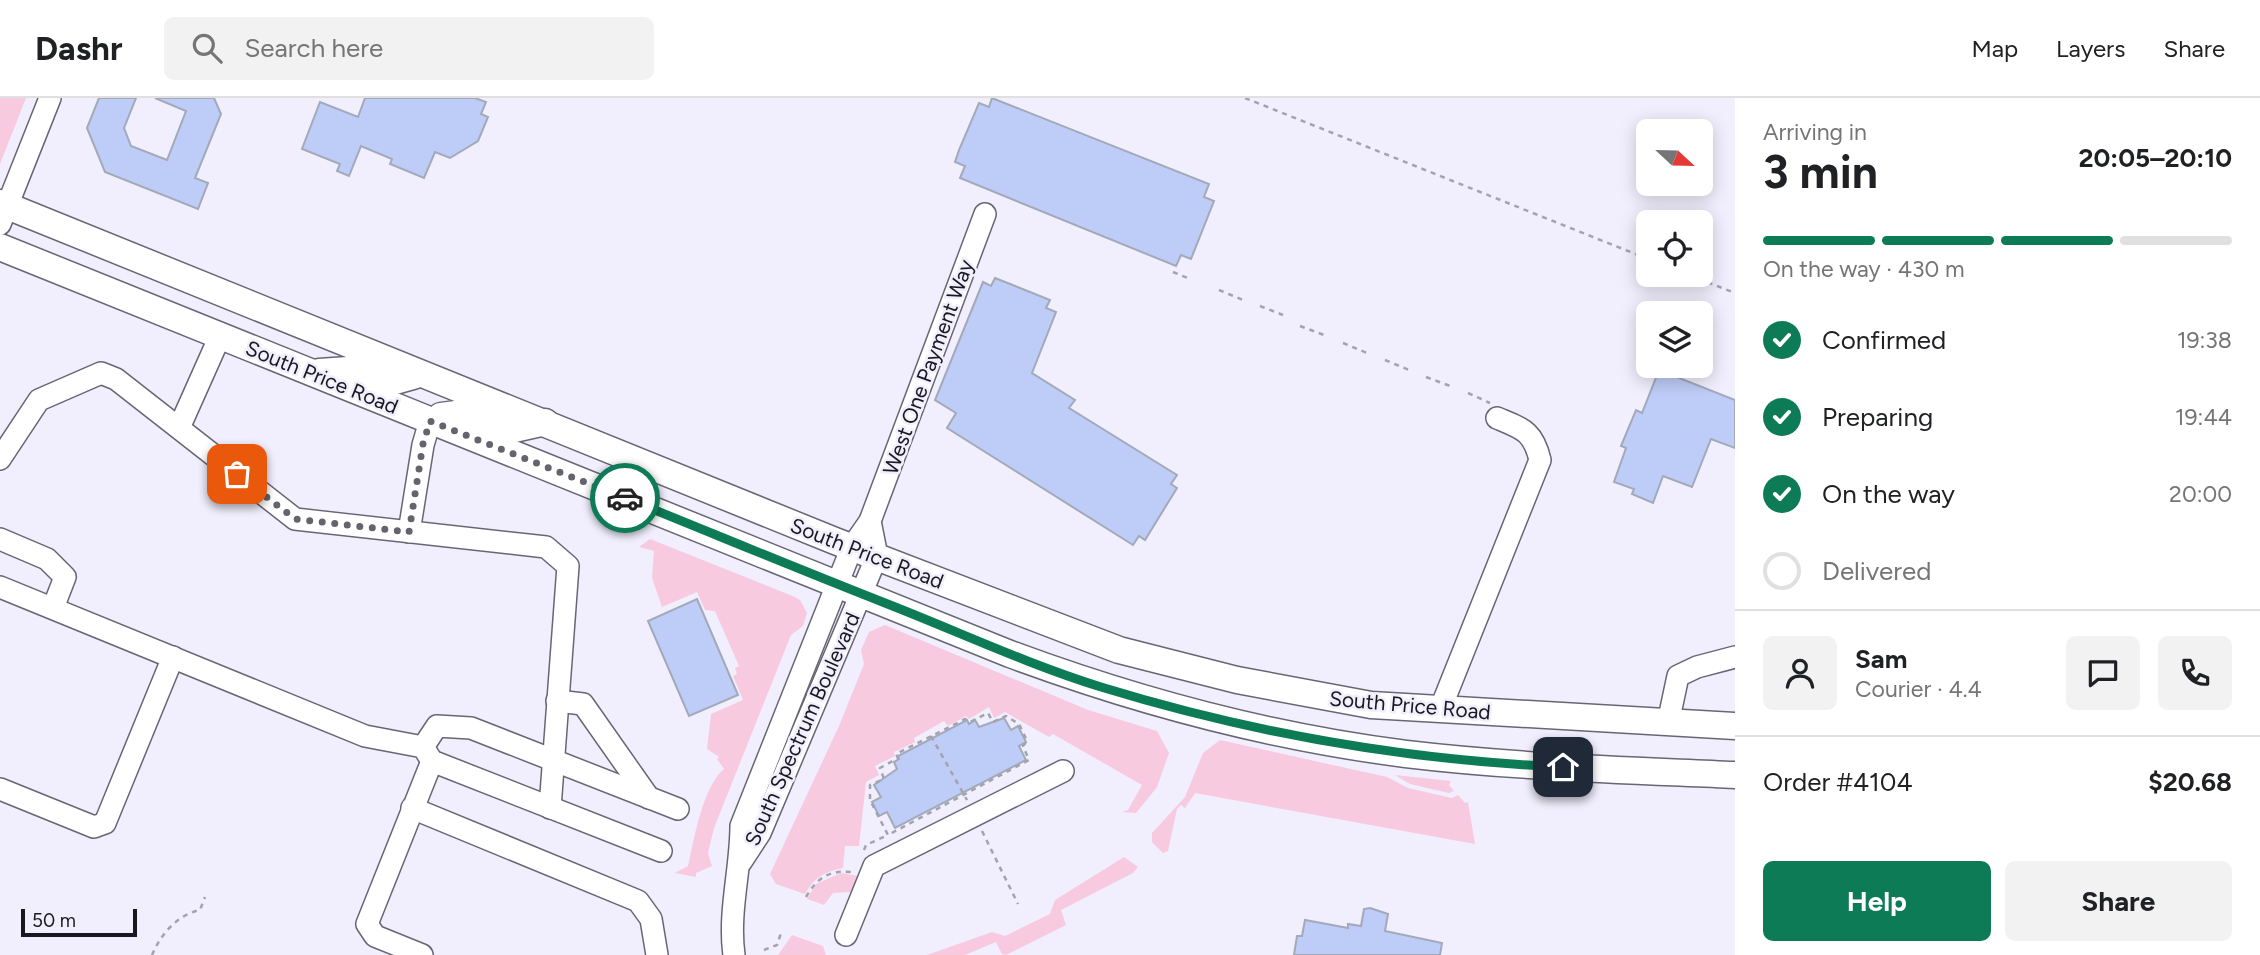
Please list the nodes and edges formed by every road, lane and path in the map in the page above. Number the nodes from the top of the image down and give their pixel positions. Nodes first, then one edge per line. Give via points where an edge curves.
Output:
1 (50, 98) edge
2 (1245, 98) edge
3 (2, 211) edge
4 (985, 214) dead end
5 (0, 247) edge
6 (1636, 253) edge
7 (1173, 272) dead end
8 (1190, 279) dead end
9 (1713, 284) edge
10 (1219, 290) dead end
11 (1735, 293) edge
12 (1243, 300) dead end
13 (1260, 306) dead end
14 (1283, 315) dead end
15 (1300, 326) dead end
16 (1324, 335) dead end
17 (220, 336) junction
18 (1343, 343) dead end
19 (1367, 353) dead end
20 (1385, 360) dead end
21 (1409, 370) dead end
22 (420, 372) junction
23 (313, 373) junction
24 (1426, 377) dead end
25 (1450, 386) dead end
26 (1468, 393) dead end
27 (1495, 411) joint
28 (430, 421) junction
29 (545, 422) junction
30 (179, 428) junction
31 (0, 459) edge
32 (870, 521) junction
33 (409, 532) junction
34 (0, 539) edge
35 (852, 547) junction
36 (877, 556) junction
37 (0, 587) edge
38 (849, 590) junction
39 (53, 608) junction
40 (173, 657) junction
41 (1735, 657) edge
42 (557, 701) junction
43 (1440, 710) junction
44 (1668, 723) junction
45 (1735, 726) edge
46 (931, 736) junction
47 (428, 754) junction
48 (552, 760) junction
49 (1063, 771) dead end
50 (1735, 775) edge
51 (0, 789) edge
52 (964, 794) junction
53 (649, 797) junction
54 (412, 808) junction
55 (550, 808) junction
56 (678, 809) dead end
57 (974, 814) junction
58 (888, 835) junction
59 (661, 851) dead end
60 (862, 854) dead end
61 (854, 872) dead end
62 (205, 897) dead end
63 (806, 897) dead end
64 (1018, 904) dead end
65 (782, 930) dead end
66 (846, 935) dead end
67 (764, 950) dead end
68 (152, 955) edge
69 (422, 955) edge
70 (657, 955) edge
71 (734, 955) edge

1 - 3 street
2 - 6 path
3 - 22 main road, South Price Road
4 - 32 street, West One Payment Way
5 - 17 main road, South Price Road
7 - 8 path
9 - 11 path
10 - 12 path
13 - 14 path
15 - 16 path
17 - 23 main road, South Price Road
17 - 30 street
18 - 19 path
20 - 21 path
22 - 23 main road via 395,381 363,369
22 - 29 main road, South Price Road
23 - 28 main road, South Price Road
24 - 25 path
26 - 27 path
27 - 43 street via 1535,440 1539,460
28 - 29 main road via 456,414 514,429
28 - 33 street
28 - 38 main road, South Price Road
29 - 35 main road, South Price Road
30 - 31 street via 116,379 101,373 39,400
30 - 33 street via 295,519
32 - 35 street, West One Payment Way
32 - 36 street
33 - 42 street via 547,547 568,566
34 - 39 street via 47,559 65,577
35 - 36 main road, South Price Road
35 - 38 street, South Spectrum Boulevard
36 - 38 street, South Spectrum Boulevard
36 - 43 main road, South Price Road via 1068,632 1172,665 1302,694
37 - 39 street
38 - 50 main road, South Price Road via 1097,685 1305,737 1476,761
38 - 71 street, South Spectrum Boulevard via 741,826 741,862 732,911
39 - 40 street
40 - 47 street via 365,736
40 - 51 street via 105,823 94,827
41 - 44 street via 1678,676
42 - 48 street
42 - 53 street via 583,704
43 - 44 main road, South Price Road
44 - 45 main road, South Price Road
46 - 52 path
46 - 52 path via 988,712 993,722 1006,716 1019,724 1029,760
46 - 58 path via 895,754 898,758 880,768 884,779 870,785 870,800
47 - 48 street via 437,726 471,728
47 - 54 street
47 - 55 street
48 - 53 street
48 - 55 street
49 - 57 street
52 - 57 path
52 - 58 path
53 - 56 street
54 - 69 street via 367,924 375,936
54 - 70 street via 638,901 651,919
55 - 59 street
57 - 64 path
57 - 66 street via 874,866
58 - 60 path via 866,845
61 - 63 path via 827,873
62 - 68 path via 200,910 187,913 159,937
65 - 67 path via 777,945

